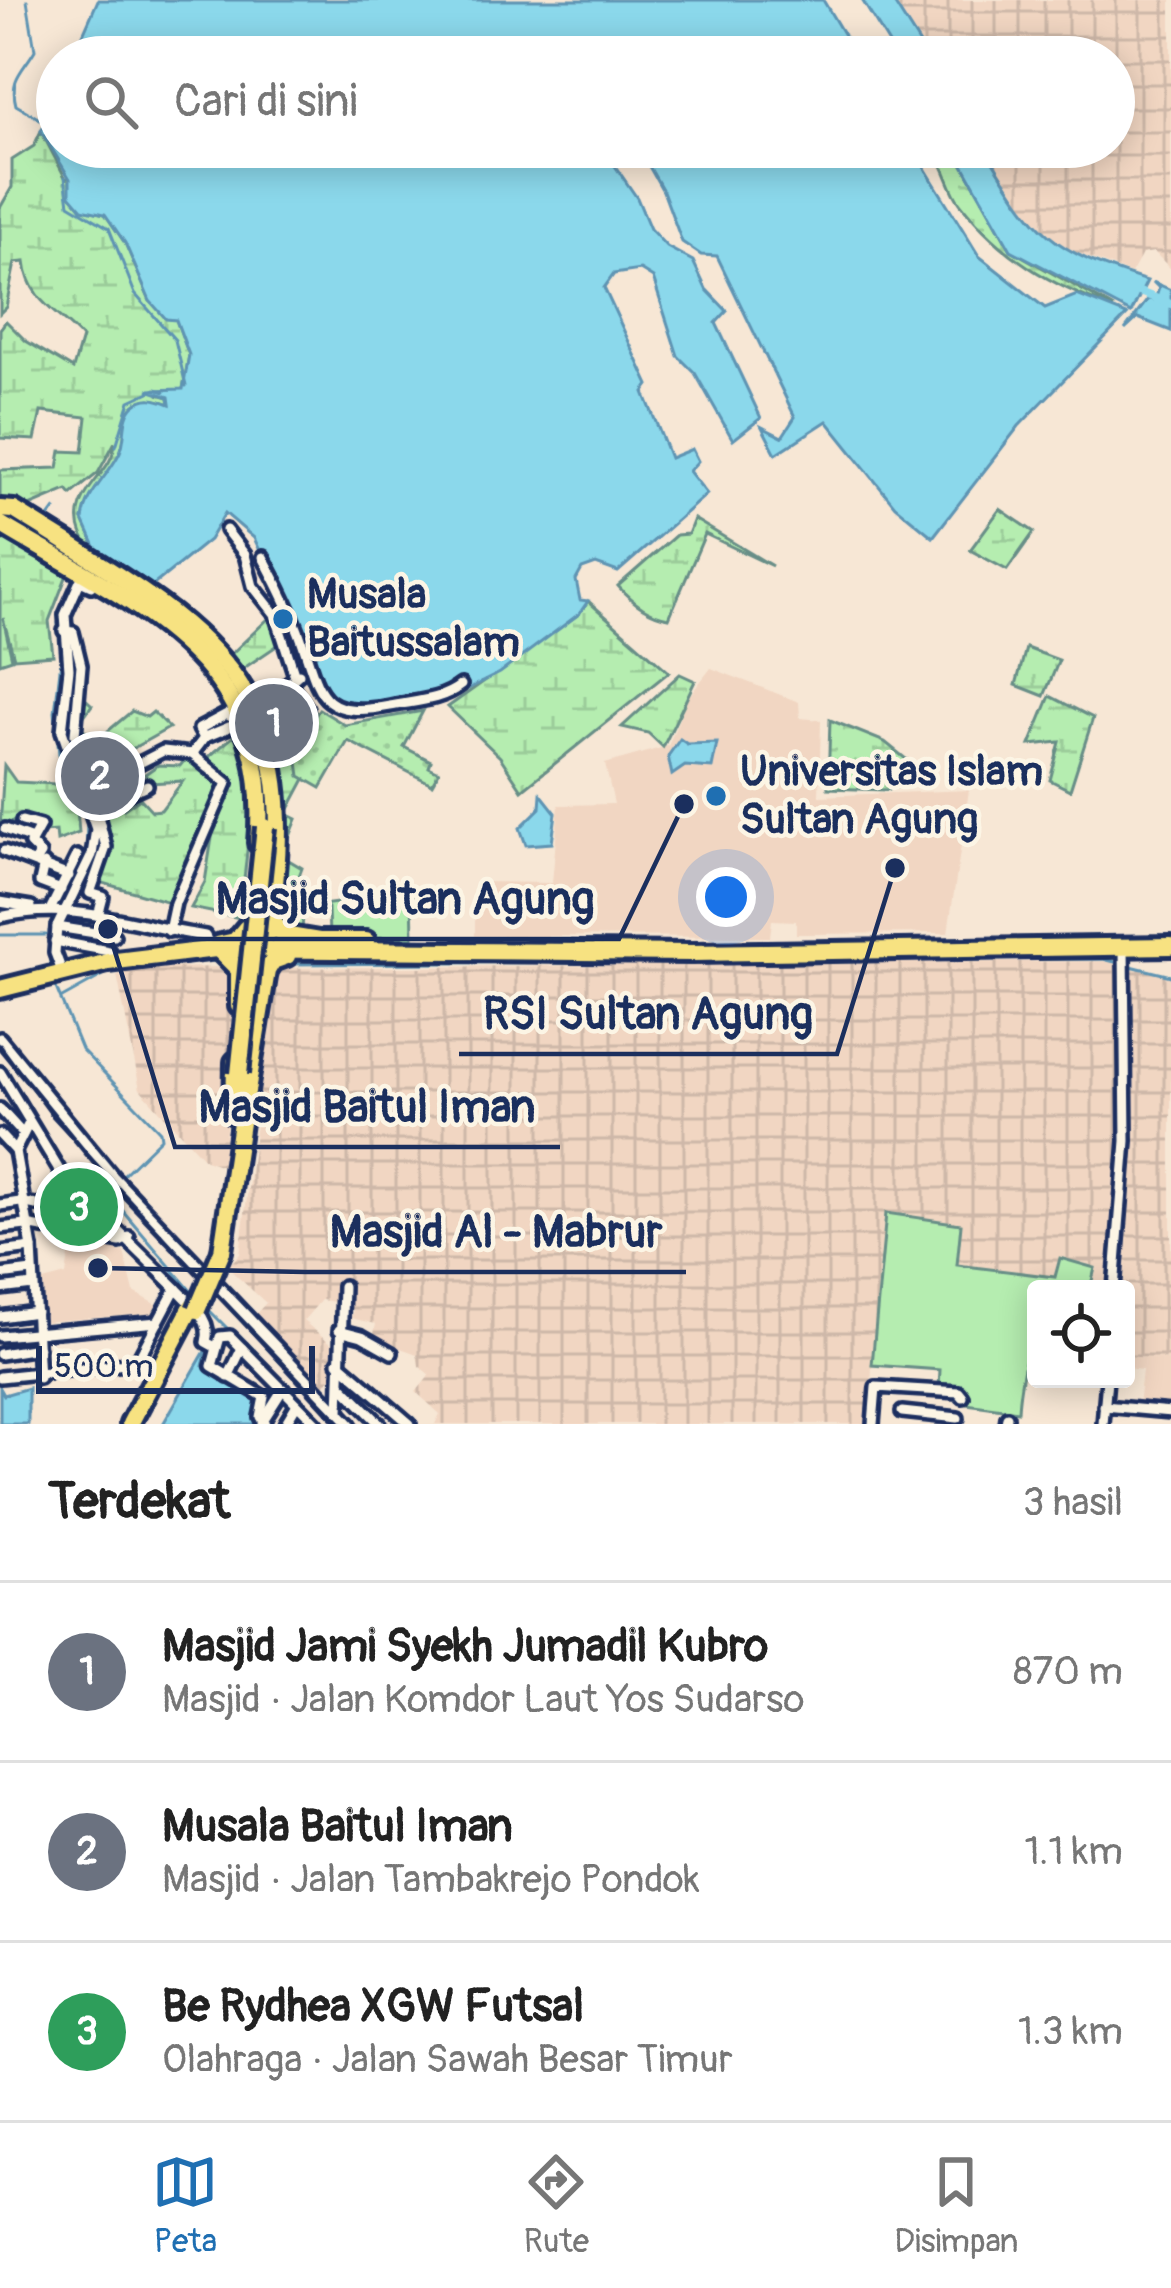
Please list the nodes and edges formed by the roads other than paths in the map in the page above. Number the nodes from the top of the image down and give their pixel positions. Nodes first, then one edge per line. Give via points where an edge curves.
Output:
1 (7, 510) edge
2 (0, 524) edge
3 (226, 530) dead end
4 (263, 557) dead end
5 (132, 608) junction
6 (64, 631) junction
7 (216, 662) junction
8 (308, 670) junction
9 (292, 679) junction
10 (461, 686) dead end
11 (307, 708) dead end
12 (253, 716) junction
13 (191, 754) junction
14 (100, 783) junction
15 (147, 785) dead end
16 (85, 791) junction
17 (107, 803) junction
18 (270, 805) junction
19 (22, 821) dead end
20 (5, 829) dead end
21 (32, 839) junction
22 (4, 850) dead end
23 (43, 856) junction
24 (77, 856) dead end
25 (69, 876) junction
26 (61, 890) junction
27 (0, 902) edge
28 (31, 908) junction
29 (58, 909) junction
30 (98, 916) junction
31 (0, 917) edge
32 (271, 918) junction
33 (118, 920) junction
34 (57, 927) junction
35 (169, 931) junction
36 (115, 936) junction
37 (55, 941) junction
38 (1171, 942) edge
39 (810, 946) junction
40 (1094, 946) junction
41 (690, 948) junction
42 (226, 949) junction
43 (309, 949) junction
44 (371, 949) junction
45 (1124, 953) junction
46 (108, 956) junction
47 (274, 960) junction
48 (55, 972) junction
49 (0, 986) edge
50 (0, 1038) edge
51 (0, 1072) edge
52 (18, 1095) junction
53 (0, 1109) edge
54 (239, 1115) junction
55 (26, 1130) junction
56 (1, 1138) edge
57 (15, 1156) junction
58 (0, 1165) edge
59 (16, 1181) junction
60 (0, 1182) edge
61 (20, 1202) junction
62 (0, 1204) edge
63 (110, 1218) junction
64 (26, 1225) junction
65 (0, 1228) edge
66 (129, 1237) junction
67 (32, 1248) junction
68 (0, 1252) edge
69 (32, 1271) junction
70 (0, 1275) edge
71 (1115, 1280) edge
72 (33, 1285) junction
73 (343, 1286) dead end
74 (0, 1288) edge
75 (176, 1288) junction
76 (36, 1312) junction
77 (0, 1317) edge
78 (200, 1317) junction
79 (158, 1322) junction
80 (339, 1330) junction
81 (38, 1335) junction
82 (0, 1336) edge
83 (212, 1345) junction
84 (38, 1348) junction
85 (242, 1348) junction
86 (392, 1353) dead end
87 (0, 1354) edge
88 (338, 1362) junction
89 (40, 1373) junction
90 (228, 1376) junction
91 (0, 1379) edge
92 (341, 1385) junction
93 (1106, 1388) edge
94 (283, 1389) junction
95 (904, 1389) junction
96 (963, 1397) dead end
97 (297, 1404) junction
98 (1104, 1406) junction
99 (1171, 1412) edge
100 (902, 1418) edge
101 (958, 1418) dead end
102 (342, 1419) edge
103 (920, 1419) edge
104 (263, 1423) edge
105 (313, 1423) edge
106 (134, 1424) edge
107 (284, 1424) edge
108 (380, 1424) edge
109 (410, 1424) edge
110 (873, 1424) edge
111 (1103, 1424) edge

1 - 7 highway via 191,626
2 - 5 highway
3 - 9 street via 275,614
4 - 8 street
5 - 6 street via 81,581
5 - 7 highway
6 - 14 street via 74,632 81,664 75,735
6 - 16 street via 62,732
7 - 12 highway
8 - 9 street
8 - 10 street via 322,697 358,712
9 - 11 street
9 - 12 street
12 - 13 street via 230,713 207,724
12 - 18 highway
13 - 14 street via 163,751
13 - 35 street via 227,783
14 - 16 street
14 - 17 street
15 - 17 street
16 - 29 street via 93,850
17 - 30 street via 96,808 106,847 90,893 103,897
18 - 32 highway
18 - 42 highway via 246,928
18 - 54 highway, bridge
19 - 21 street via 40,826
20 - 21 street
21 - 23 street
22 - 23 street
23 - 25 street
23 - 26 street via 40,883
24 - 25 street
25 - 26 street
26 - 29 street
27 - 28 street
28 - 29 street
28 - 31 street
29 - 30 street
29 - 34 street
30 - 33 street
32 - 42 highway via 265,941
32 - 43 highway via 278,933
33 - 35 street
33 - 36 street
34 - 36 street
34 - 37 street
35 - 42 street
36 - 46 street
37 - 46 street
37 - 48 street
38 - 39 highway
38 - 45 highway
39 - 40 highway
39 - 41 highway
39 - 45 highway
40 - 43 highway via 625,957
40 - 45 highway
41 - 43 highway
41 - 44 highway
42 - 44 highway
42 - 46 highway
42 - 47 highway
42 - 54 highway
43 - 44 highway
43 - 47 highway
45 - 71 street via 1126,1141
46 - 48 highway
47 - 54 highway
48 - 49 highway
50 - 102 street via 113,1175
51 - 52 street
52 - 53 street
52 - 55 street
53 - 55 street
54 - 78 highway, bridge
55 - 57 street
55 - 63 street
56 - 57 street
57 - 58 street
57 - 59 street
59 - 60 street
59 - 61 street
61 - 62 street
61 - 63 street
61 - 64 street
63 - 66 street
64 - 65 street
64 - 66 street via 120,1242
64 - 67 street
66 - 75 street
67 - 68 street
67 - 69 street
69 - 70 street
69 - 72 street
72 - 74 street
72 - 76 street
73 - 80 street
75 - 78 street
75 - 79 street
76 - 77 street
76 - 81 street
78 - 83 street
78 - 106 highway
79 - 81 street
79 - 89 street via 138,1361
80 - 86 street
80 - 88 street
81 - 82 street
81 - 84 street
83 - 85 street via 227,1335
83 - 90 street via 212,1366
84 - 87 street
84 - 89 street
85 - 90 street
85 - 94 street
88 - 92 street
88 - 109 street
89 - 91 street
90 - 104 street via 264,1396
92 - 102 street
92 - 108 street
93 - 98 street
94 - 97 street
94 - 104 street
95 - 96 street
95 - 100 street
95 - 110 street via 875,1390
97 - 105 street
97 - 107 street
98 - 99 street
98 - 111 street
100 - 103 street
101 - 103 street

